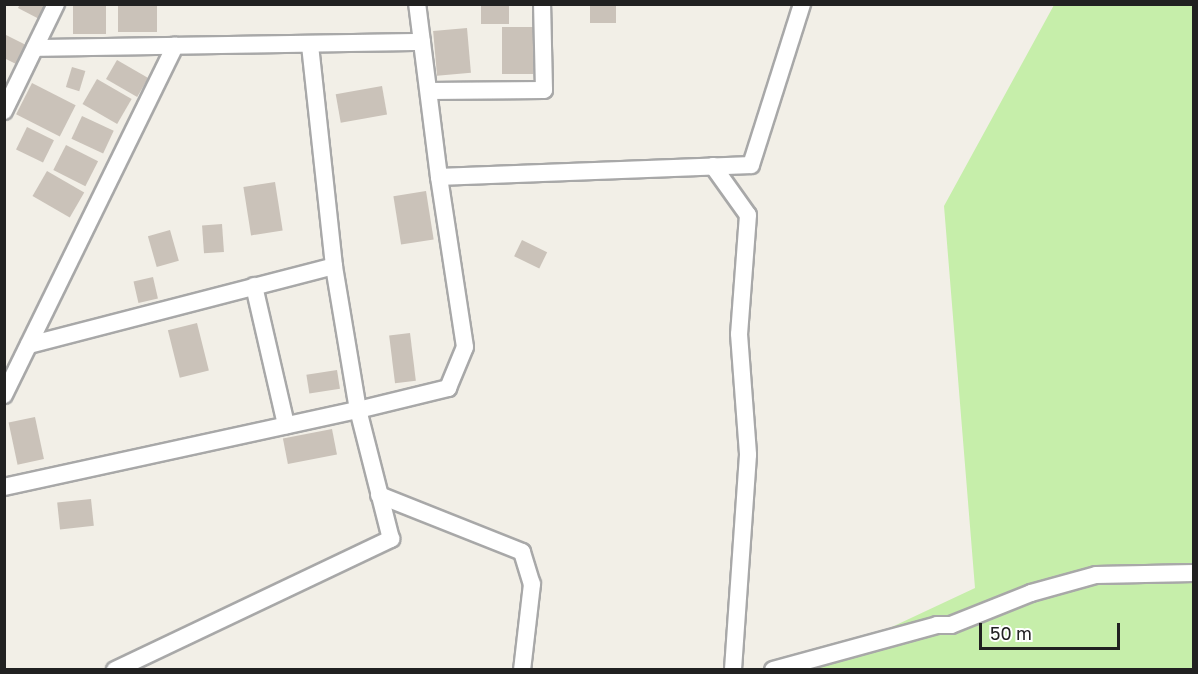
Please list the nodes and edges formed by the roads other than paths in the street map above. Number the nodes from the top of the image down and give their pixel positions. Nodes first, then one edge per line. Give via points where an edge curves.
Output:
1 (56, 4) edge
2 (417, 4) edge
3 (542, 4) edge
4 (802, 4) edge
5 (422, 42) junction
6 (310, 44) junction
7 (175, 46) junction
8 (35, 48) junction
9 (429, 91) junction
10 (4, 111) edge
11 (713, 166) junction
12 (439, 177) junction
13 (334, 266) junction
14 (254, 286) junction
15 (29, 345) junction
16 (4, 395) edge
17 (358, 410) junction
18 (286, 426) junction
19 (4, 487) edge
20 (380, 495) junction
21 (1194, 573) edge
22 (115, 669) edge
23 (522, 669) edge
24 (733, 669) edge
25 (773, 669) edge

1 - 8 street
2 - 5 street
3 - 9 street via 544,90
4 - 11 street via 751,165
5 - 6 street
5 - 9 street
6 - 7 street
6 - 13 street
7 - 8 street
7 - 15 street
8 - 10 street
9 - 12 street
11 - 12 street
11 - 24 street via 748,215 739,334 748,455
12 - 17 street via 465,347 448,388
13 - 14 street
13 - 17 street
14 - 15 street
14 - 18 street
15 - 16 street
17 - 18 street
17 - 20 street
18 - 19 street
20 - 22 street via 391,539
20 - 23 street via 522,552 532,584
21 - 25 street via 1096,575 1031,593 951,625 937,625

